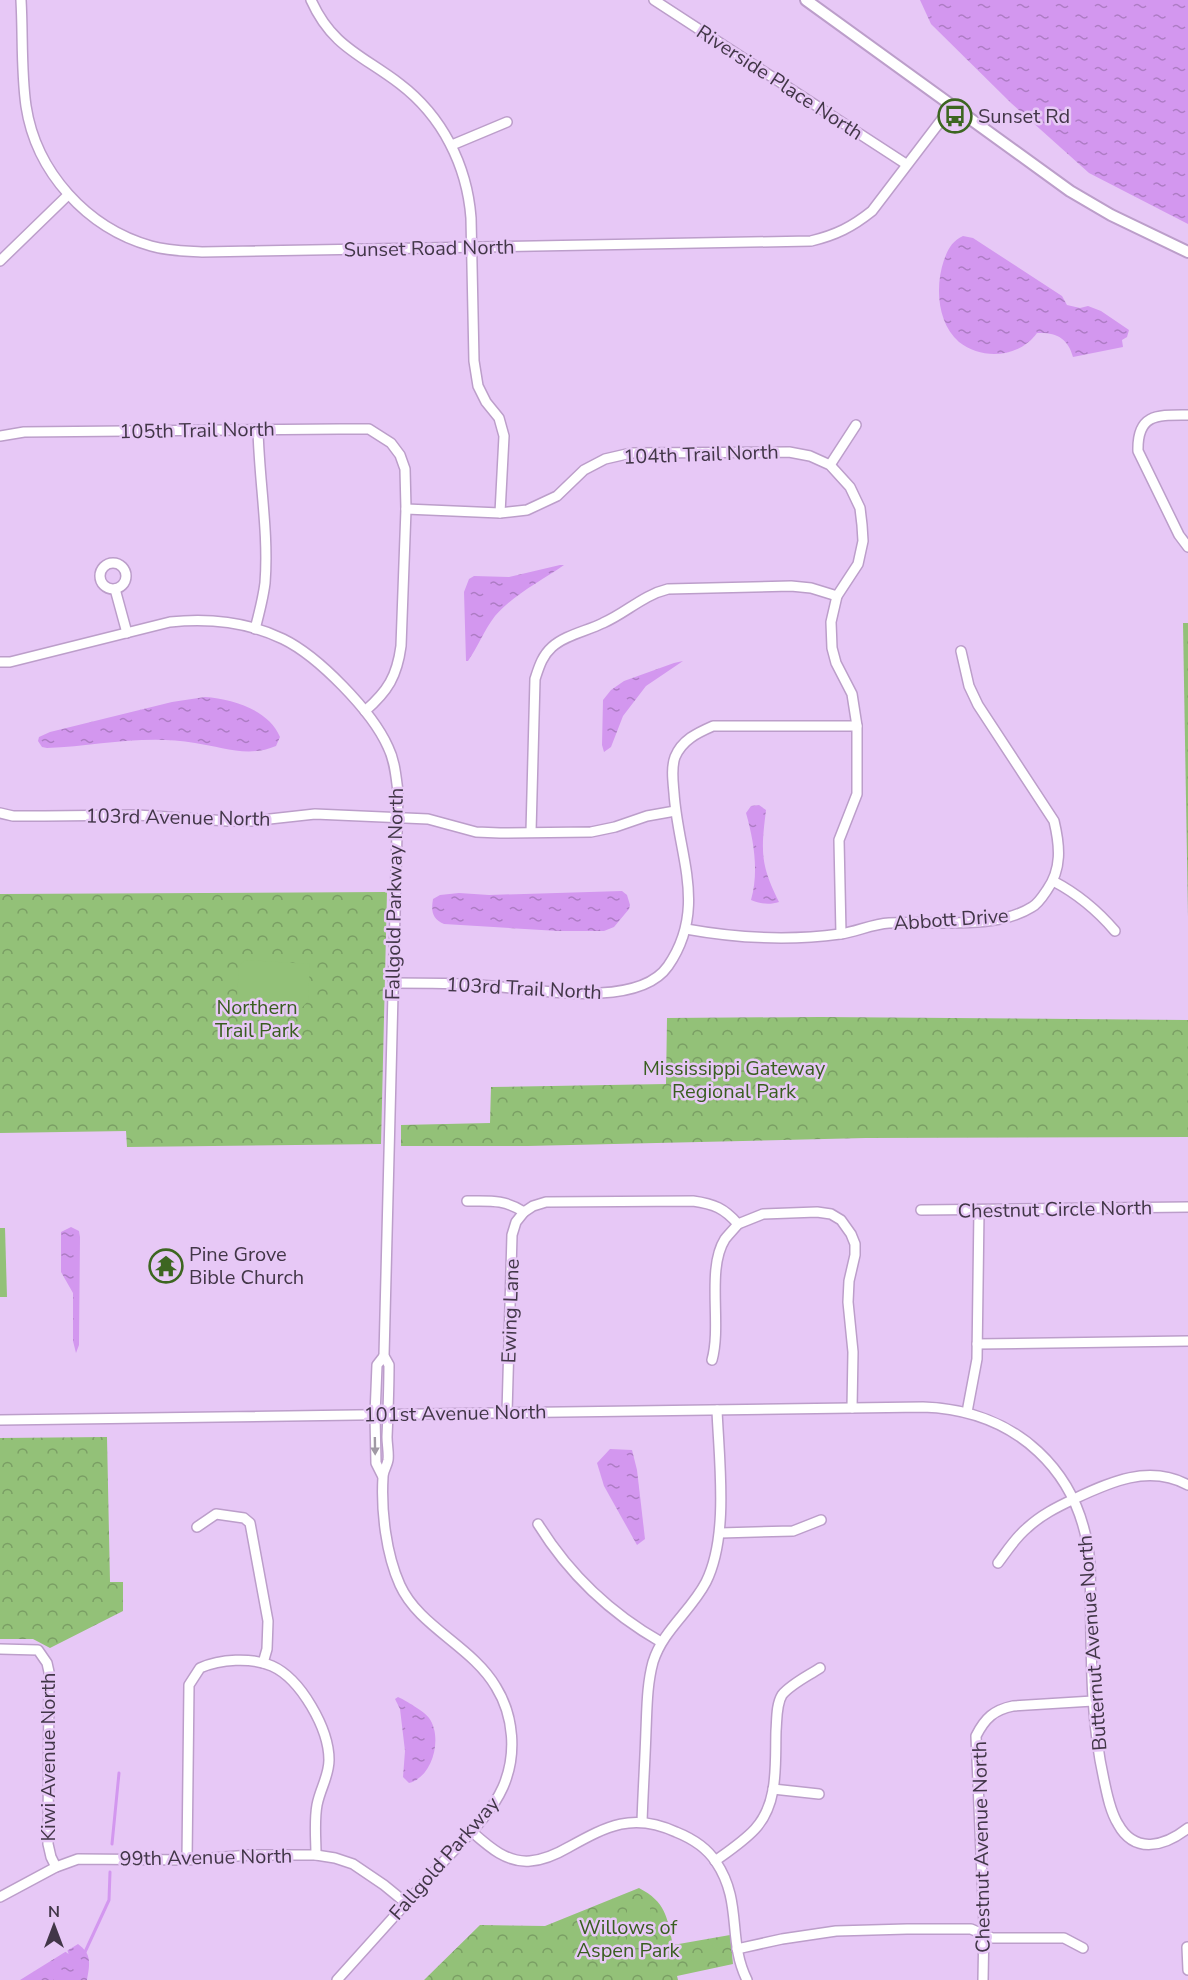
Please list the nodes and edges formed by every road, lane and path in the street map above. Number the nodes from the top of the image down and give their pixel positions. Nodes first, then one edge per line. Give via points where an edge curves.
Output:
1 (21, 0) edge
2 (311, 0) edge
3 (654, 0) edge
4 (806, 0) edge
5 (952, 106) junction
6 (507, 122) dead end
7 (452, 145) junction
8 (906, 164) junction
9 (68, 195) junction
10 (472, 248) junction
11 (1188, 252) edge
12 (0, 261) edge
13 (1188, 415) edge
14 (856, 425) dead end
15 (258, 429) junction
16 (0, 436) edge
17 (830, 465) junction
18 (406, 509) junction
19 (500, 513) junction
20 (1188, 547) edge
21 (116, 589) dead end
22 (837, 596) junction
23 (255, 629) junction
24 (127, 633) junction
25 (961, 651) dead end
26 (0, 662) edge
27 (365, 711) junction
28 (857, 726) junction
29 (675, 811) junction
30 (0, 813) edge
31 (398, 817) junction
32 (531, 832) junction
33 (1053, 881) junction
34 (686, 929) junction
35 (1115, 931) dead end
36 (841, 934) junction
37 (393, 983) junction
38 (467, 1201) dead end
39 (1188, 1207) edge
40 (921, 1210) dead end
41 (978, 1210) junction
42 (524, 1212) junction
43 (738, 1224) junction
44 (1188, 1341) edge
45 (977, 1344) junction
46 (384, 1356) junction
47 (712, 1360) dead end
48 (909, 1407) joint
49 (852, 1408) junction
50 (717, 1410) junction
51 (967, 1412) junction
52 (507, 1413) junction
53 (388, 1414) junction
54 (375, 1415) junction
55 (0, 1420) edge
56 (382, 1475) junction
57 (1188, 1485) edge
58 (1073, 1500) junction
59 (821, 1520) dead end
60 (538, 1524) dead end
61 (197, 1527) dead end
62 (720, 1533) junction
63 (998, 1563) dead end
64 (661, 1642) junction
65 (0, 1650) edge
66 (263, 1663) junction
67 (820, 1668) dead end
68 (1093, 1701) junction
69 (773, 1790) junction
70 (819, 1794) dead end
71 (642, 1822) junction
72 (1188, 1828) edge
73 (471, 1831) junction
74 (316, 1855) junction
75 (187, 1860) junction
76 (715, 1861) junction
77 (56, 1867) junction
78 (0, 1897) edge
79 (406, 1903) junction
80 (984, 1934) junction
81 (1187, 1947) edge
82 (1083, 1948) dead end
83 (737, 1949) junction
84 (1188, 1970) edge
85 (337, 1980) edge
86 (747, 1980) edge
87 (983, 1980) edge

1 - 9 street, Sunset Road North via 24,83 30,123 41,154
2 - 7 street via 328,31 422,104
3 - 8 street, Riverside Place North
4 - 5 street
5 - 8 street, Sunset Road North
5 - 11 street via 1076,195
6 - 7 street
7 - 10 street via 470,201
8 - 10 street, Sunset Road North via 872,211 835,235 811,242
9 - 10 street, Sunset Road North via 114,230 152,246 177,251
9 - 12 street
10 - 19 street via 478,386 499,418 504,436
13 - 20 street via 1150,418 1138,437 1138,451
14 - 17 street
15 - 16 street, 105th Trail North via 24,432
15 - 18 street, 105th Trail North via 369,429 391,443 400,455 405,469
15 - 23 street via 265,581
17 - 19 street, 104th Trail North via 789,452 631,453 605,459 584,470 557,496 526,510
17 - 22 street via 850,487 860,508 863,541 858,564
18 - 19 street, 104th Trail North
18 - 27 street via 399,665 381,696
21 - 24 street
22 - 28 street via 831,622 832,648 852,694
22 - 32 street via 791,586 668,589 652,593 603,623 554,645 544,656 535,679
23 - 24 street, Fallgold Parkway North via 195,619
23 - 27 street, Fallgold Parkway North via 283,639 307,655
24 - 26 street, Fallgold Parkway North
25 - 33 street, Abbott Drive via 969,687 978,705 1054,821 1059,859
27 - 31 street, Fallgold Parkway North via 388,746 395,767
28 - 29 street, 103rd Trail North via 713,726 683,743 675,757
28 - 36 street via 857,794 838,840
29 - 32 street, 103rd Avenue North via 591,832
29 - 34 street, 103rd Trail North via 688,880 690,905
30 - 31 street, 103rd Avenue North via 228,821 315,814
31 - 32 street, 103rd Avenue North via 428,819 477,832
31 - 37 street, Fallgold Parkway North
33 - 35 street via 1077,893
33 - 36 street, Abbott Drive via 1034,906 1015,916 991,921 885,923
34 - 36 street, Abbott Drive via 738,937
34 - 37 street, 103rd Trail North via 667,968 631,990 575,994 477,985
37 - 46 street, Fallgold Parkway North
38 - 42 street via 498,1201
39 - 41 street, Chestnut Circle North
40 - 41 street, Chestnut Circle North
41 - 45 street
42 - 43 street via 546,1202 693,1201 710,1203
42 - 52 street, Ewing Lane via 512,1235
43 - 47 street via 724,1240 716,1266 716,1344
43 - 49 street via 762,1214 817,1212 831,1214 851,1234 855,1244 848,1302 853,1352
44 - 45 street
45 - 51 street
46 - 53 street, Fallgold Parkway North via 390,1365
46 - 54 street, Fallgold Parkway North via 377,1365
48 - 49 street, 101st Avenue North
48 - 51 street, Butternut Avenue North
49 - 50 street, 101st Avenue North
50 - 52 street, 101st Avenue North
50 - 62 street
51 - 58 street, Butternut Avenue North via 999,1424 1034,1447 1059,1474
52 - 53 street, 101st Avenue North
53 - 54 street, 101st Avenue North
53 - 56 street, Fallgold Parkway North via 388,1460
54 - 55 street, 101st Avenue North
54 -> 56 street, Fallgold Parkway North via 376,1463
56 - 73 street, Fallgold Parkway via 386,1529 400,1587 422,1614 486,1671 506,1707 511,1726 510,1768 504,1787
57 - 58 street via 1160,1476 1121,1478
58 - 63 street via 1027,1528
58 - 68 street, Butternut Avenue North via 1089,1546
59 - 62 street via 793,1531
60 - 64 street via 554,1550 605,1604
61 - 66 street via 216,1514 244,1518 250,1523 268,1621
62 - 64 street via 714,1563 703,1587
64 - 71 street via 648,1687
65 - 77 street, Kiwi Avenue North via 38,1650 47,1663 48,1844
66 - 74 street via 283,1673 303,1694 321,1723 328,1747 328,1774 316,1811
66 - 75 street via 211,1663 200,1668 189,1685
67 - 69 street via 788,1690 779,1702
68 - 72 street, Butternut Avenue North via 1101,1769 1117,1823 1126,1835 1141,1843 1158,1845
68 - 80 street, Chestnut Avenue North via 1001,1708 990,1715 976,1736
69 - 70 street
69 - 76 street via 757,1827
71 - 73 street via 614,1825 556,1854 529,1862 501,1855
71 - 76 street via 660,1825 691,1839
73 - 79 street, Fallgold Parkway
74 - 75 street, 99th Avenue North
74 - 79 street, 99th Avenue North via 353,1864
75 - 77 street, 99th Avenue North via 78,1859
76 - 83 street via 732,1897
77 - 78 street, 99th Avenue North
79 - 85 street, Fallgold Parkway
80 - 82 street via 992,1938 1064,1938
80 - 83 street via 971,1929 862,1929 810,1934
80 - 87 street, Chestnut Avenue North
81 - 84 street
83 - 86 street

